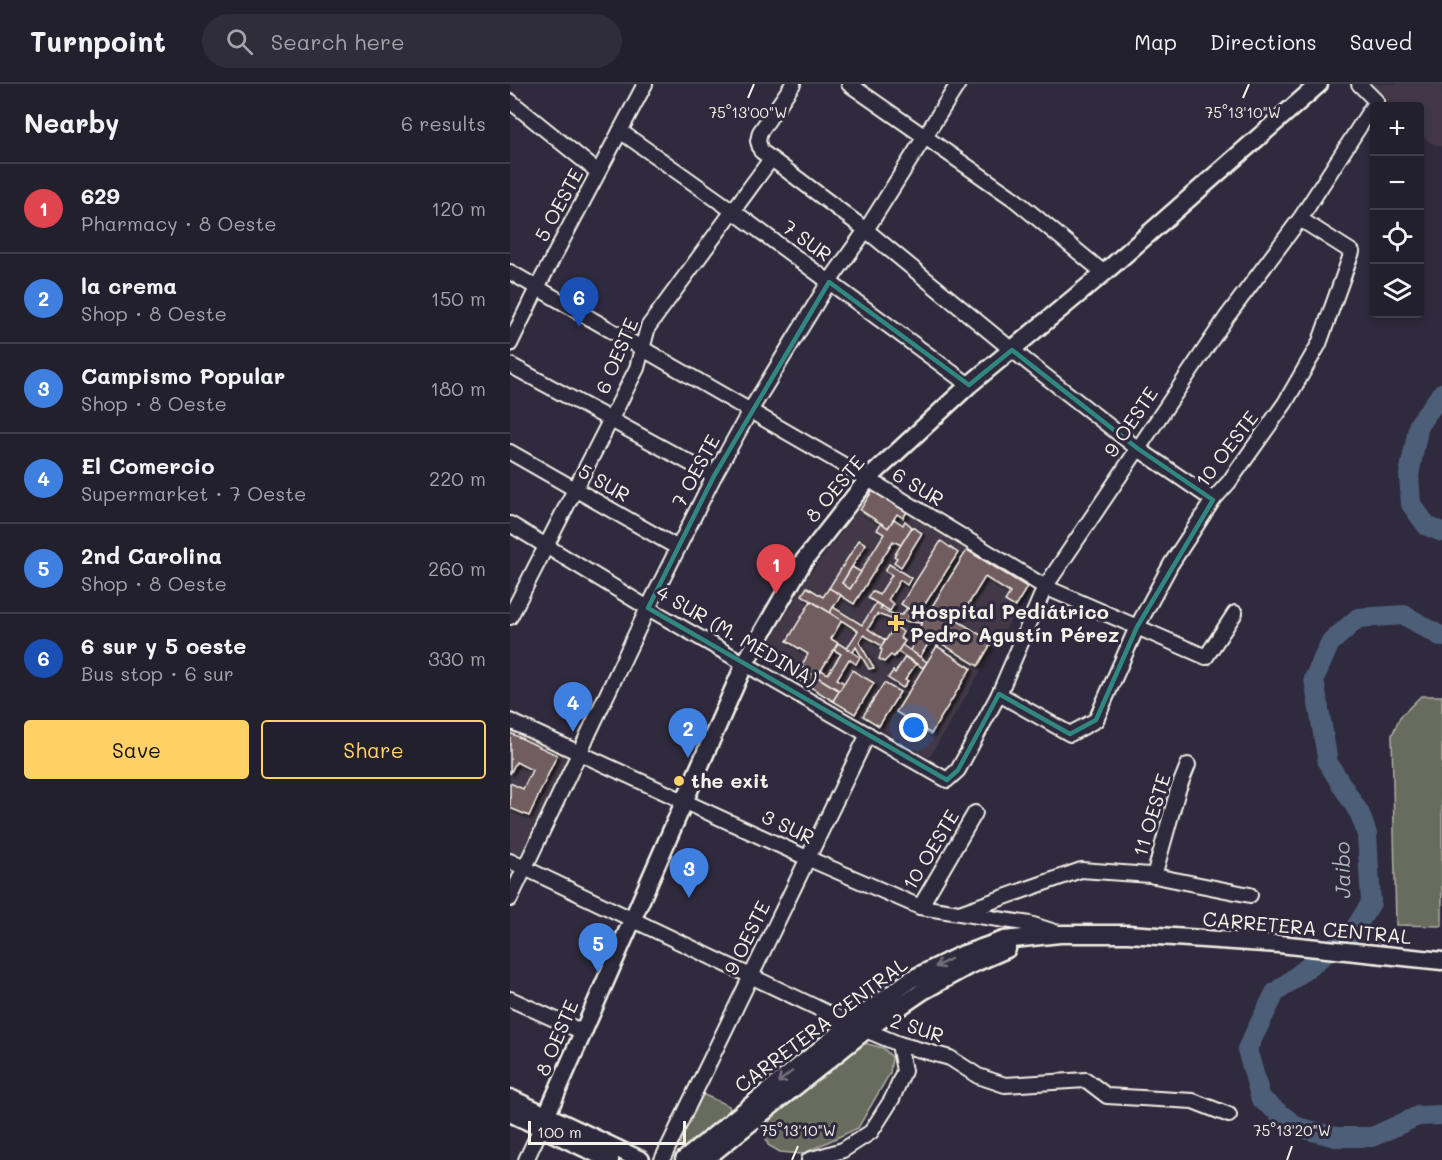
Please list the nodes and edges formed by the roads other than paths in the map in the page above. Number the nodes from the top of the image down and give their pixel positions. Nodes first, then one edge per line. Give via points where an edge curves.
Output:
1 (645, 84) edge
2 (793, 84) edge
3 (849, 84) edge
4 (958, 84) edge
5 (1319, 84) edge
6 (1359, 84) edge
7 (510, 101) edge
8 (620, 131) junction
9 (926, 137) junction
10 (771, 159) junction
11 (598, 172) junction
12 (733, 211) junction
13 (1300, 219) junction
14 (866, 230) junction
15 (510, 273) edge
16 (1104, 273) junction
17 (829, 282) junction
18 (537, 288) junction
19 (510, 344) edge
20 (641, 348) junction
21 (1012, 350) junction
22 (510, 366) edge
23 (969, 385) junction
24 (750, 411) junction
25 (611, 419) junction
26 (1137, 448) junction
27 (510, 452) edge
28 (714, 476) junction
29 (868, 479) junction
30 (575, 488) junction
31 (1213, 500) junction
32 (510, 524) edge
33 (548, 546) junction
34 (678, 548) junction
35 (1045, 587) junction
36 (648, 608) junction
37 (1235, 613) dead end
38 (510, 617) edge
39 (1137, 627) junction
40 (745, 663) junction
41 (999, 694) junction
42 (510, 720) edge
43 (868, 734) junction
44 (580, 753) junction
45 (1188, 765) dead end
46 (947, 780) joint
47 (686, 801) junction
48 (975, 813) dead end
49 (807, 858) junction
50 (510, 861) edge
51 (524, 868) junction
52 (1154, 876) junction
53 (1250, 895) dead end
54 (510, 899) edge
55 (920, 907) junction
56 (959, 913) junction
57 (632, 920) junction
58 (1060, 934) junction
59 (1442, 961) edge
60 (750, 976) junction
61 (510, 999) edge
62 (859, 1027) junction
63 (583, 1032) junction
64 (898, 1044) junction
65 (510, 1098) edge
66 (510, 1113) edge
67 (1229, 1114) dead end
68 (544, 1122) junction
69 (692, 1158) edge
70 (526, 1160) edge
71 (610, 1160) edge
72 (641, 1160) edge
73 (662, 1160) edge
74 (671, 1160) edge
75 (809, 1160) edge

1 - 8 street, 5 OESTE
2 - 10 street via 760,132 761,151
3 - 9 street
4 - 9 street, 7 OESTE
5 - 16 main road, 8 OESTE
6 - 13 street, 9 OESTE via 1376,101
7 - 11 street
8 - 11 street, 5 OESTE
8 - 12 street, 7 SUR
9 - 14 street, 7 OESTE
9 - 16 street via 1014,199
10 - 12 street, 6 OESTE
10 - 14 street
11 - 18 street, 5 OESTE
12 - 17 street, 7 SUR
12 - 20 street, 6 OESTE via 648,327
13 - 26 street, 9 OESTE
13 - 31 street, 10 OESTE via 1352,252 1319,344 1285,403
14 - 17 street, 7 OESTE
14 - 21 street
15 - 18 street, 6 SUR
16 - 21 main road, 8 OESTE
17 - 23 street, 7 SUR
17 - 24 street, 7 OESTE
18 - 19 street, 5 OESTE
18 - 20 street, 6 SUR
20 - 24 street, 6 SUR
20 - 25 street, 6 OESTE via 637,368
21 - 23 main road, 8 OESTE
21 - 26 street
22 - 25 street
23 - 29 main road, 8 OESTE
24 - 28 street, 7 OESTE
24 - 29 street, 6 SUR
25 - 28 street
25 - 30 street, 6 OESTE
26 - 31 street
26 - 35 street, 9 OESTE
27 - 30 street, 5 SUR
28 - 34 street, 7 OESTE
29 - 35 street, 6 SUR
29 - 40 main road, 8 OESTE via 803,562
30 - 33 street, 6 OESTE
30 - 34 street, 5 SUR
31 - 39 street, 10 OESTE via 1171,564
32 - 33 street, 4 SUR (M. MEDINA)
33 - 36 street, 4 SUR (M. MEDINA)
33 - 38 street, 6 OESTE
34 - 36 street, 7 OESTE
35 - 39 street, 6 SUR
35 - 41 street, 9 OESTE
36 - 40 street, 4 SUR (M. MEDINA)
36 - 44 street, 7 OESTE
37 - 39 street, 6 SUR via 1206,657
39 - 41 street, 10 OESTE via 1096,720 1070,734
40 - 43 street, 4 SUR (M. MEDINA)
40 - 47 main road, 8 OESTE
41 - 46 street, 9 OESTE via 958,770
42 - 44 street, 3 SUR
43 - 46 street, 4 SUR (M. MEDINA)
43 - 49 street, 9 OESTE
44 - 47 street, 3 SUR
44 - 51 street, 7 OESTE
45 - 52 street, 11 OESTE
47 - 49 street, 3 SUR
47 - 57 main road, 8 OESTE
48 - 55 street, 10 OESTE
49 - 55 street, 3 SUR
49 - 60 street, 9 OESTE
50 - 51 street, 2 SUR
51 - 54 street, 7 OESTE
51 - 57 street, 2 SUR
52 - 53 street
52 - 56 street via 1081,870
55 - 56 street, 3 SUR
56 - 58 street, 3 SUR via 1030,924
57 - 60 street, 2 SUR
57 - 63 main road, 8 OESTE
58 - 59 main road, CARRETERA CENTRAL via 1128,934 1279,944
58 - 62 main road, CARRETERA CENTRAL via 1004,940 961,955 910,980
60 - 62 street, 2 SUR
60 - 73 street, 9 OESTE
61 - 63 street
62 - 64 street, 2 SUR
62 - 69 main road, CARRETERA CENTRAL
63 - 68 main road, 8 OESTE
64 - 67 street, 2 SUR via 950,1058 978,1076 1005,1085 1086,1080 1107,1095 1193,1101
64 - 75 street via 904,1071 871,1132 843,1150
65 - 68 main road
66 - 68 main road
68 - 70 street, 8 OESTE
68 - 71 main road
68 - 72 main road
69 - 74 main road

